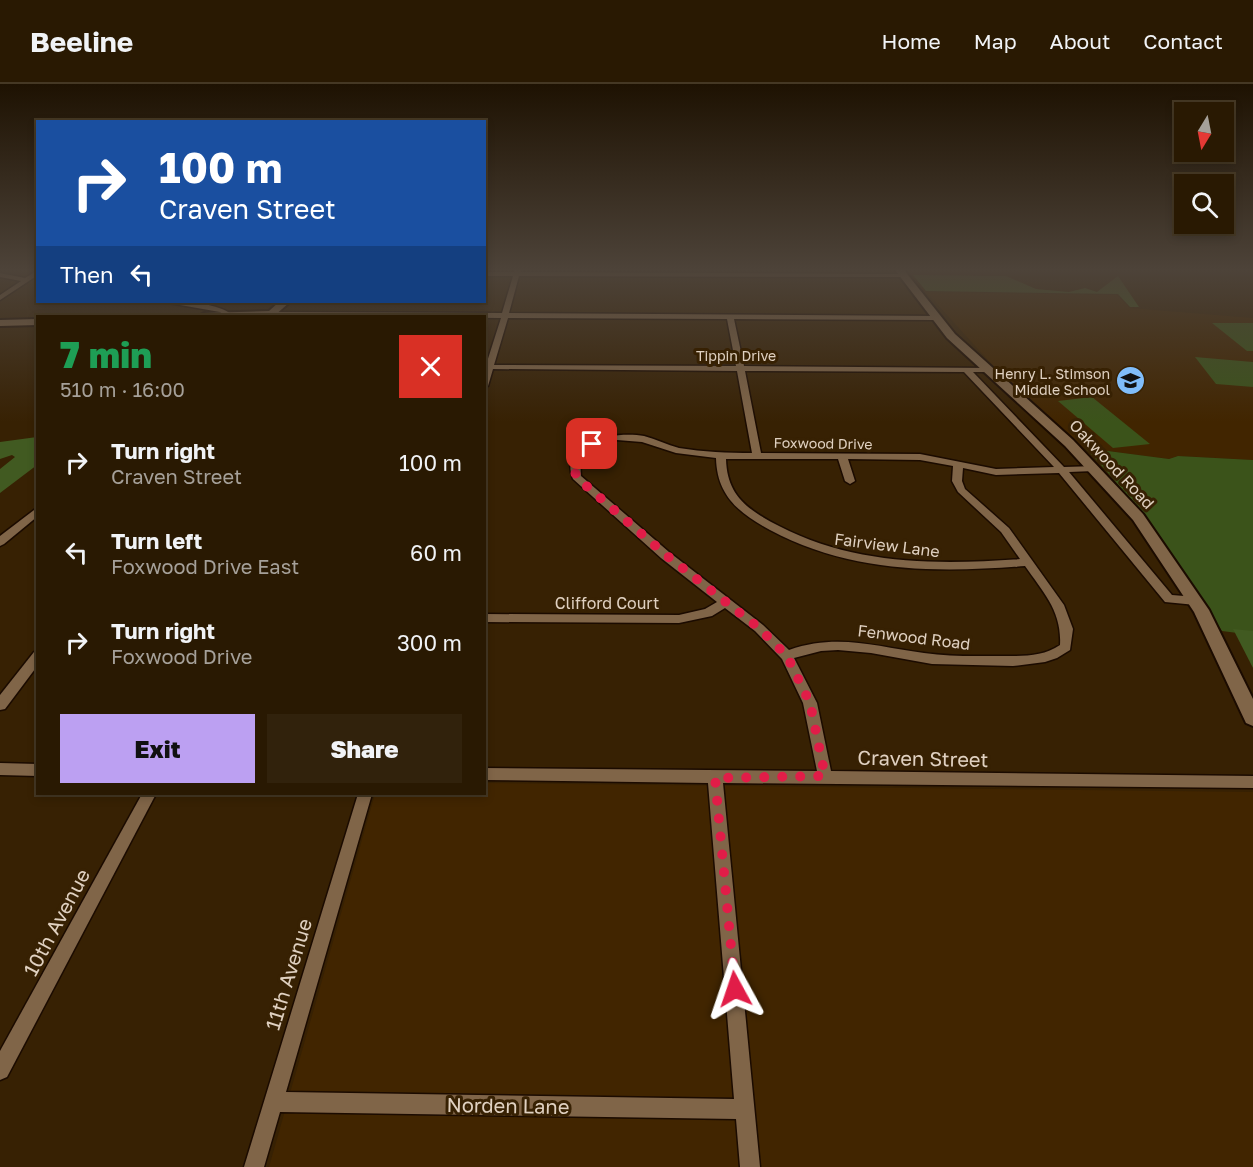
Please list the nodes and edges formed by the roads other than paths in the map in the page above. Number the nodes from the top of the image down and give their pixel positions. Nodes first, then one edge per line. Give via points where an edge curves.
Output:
1 (503, 321) edge
2 (731, 321) edge
3 (938, 321) edge
4 (36, 322) edge
5 (0, 323) edge
6 (487, 367) edge
7 (741, 369) junction
8 (966, 370) junction
9 (988, 370) junction
10 (757, 455) junction
11 (721, 456) junction
12 (842, 457) junction
13 (958, 464) junction
14 (1094, 468) junction
15 (1063, 471) junction
16 (850, 481) dead end
17 (36, 512) edge
18 (0, 542) edge
19 (1027, 562) junction
20 (1196, 601) junction
21 (726, 602) junction
22 (486, 618) edge
23 (787, 656) junction
24 (36, 658) edge
25 (0, 705) edge
26 (1253, 718) edge
27 (0, 769) edge
28 (36, 770) edge
29 (486, 774) edge
30 (825, 776) junction
31 (715, 778) junction
32 (1253, 782) edge
33 (148, 795) edge
34 (365, 795) edge
35 (0, 1070) edge
36 (273, 1102) junction
37 (744, 1109) junction
38 (254, 1167) edge
39 (750, 1167) edge

1 - 6 street
2 - 7 street
3 - 9 main road, Oakwood Road
4 - 5 main road
6 - 7 street, Tippin Drive
7 - 8 street, Tippin Drive
7 - 10 street
8 - 9 street, Tippin Drive
8 - 15 street
9 - 14 main road, Oakwood Road
10 - 11 street, Foxwood Drive
10 - 12 street, Foxwood Drive
11 - 19 street, Fairview Lane via 723,484 729,495 773,528 823,552 944,567
11 - 21 street, Foxwood Drive via 617,437 584,449 574,466 576,477
12 - 13 street, Foxwood Drive via 920,457
12 - 16 street
13 - 15 street, Foxwood Drive via 996,472
13 - 19 street, Fenwood Road via 961,490 1005,530
14 - 15 street, Foxwood Drive
14 - 20 main road, Oakwood Road via 1153,535
15 - 20 street via 1169,599
17 - 18 street
19 - 23 street, Fenwood Road via 1064,619 1066,647 1058,654 1022,661 950,661 834,644 806,647
20 - 26 main road, Oakwood Road
21 - 22 street, Clifford Court via 708,613 679,619
21 - 23 street
23 - 30 street via 810,703
24 - 25 street
27 - 28 street
29 - 31 street, Craven Street
30 - 31 street, Craven Street
30 - 32 street, Craven Street
31 - 37 street
33 - 35 street, 10th Avenue
34 - 36 street, 11th Avenue
36 - 37 street, Norden Lane
36 - 38 street, 11th Avenue
37 - 39 street

